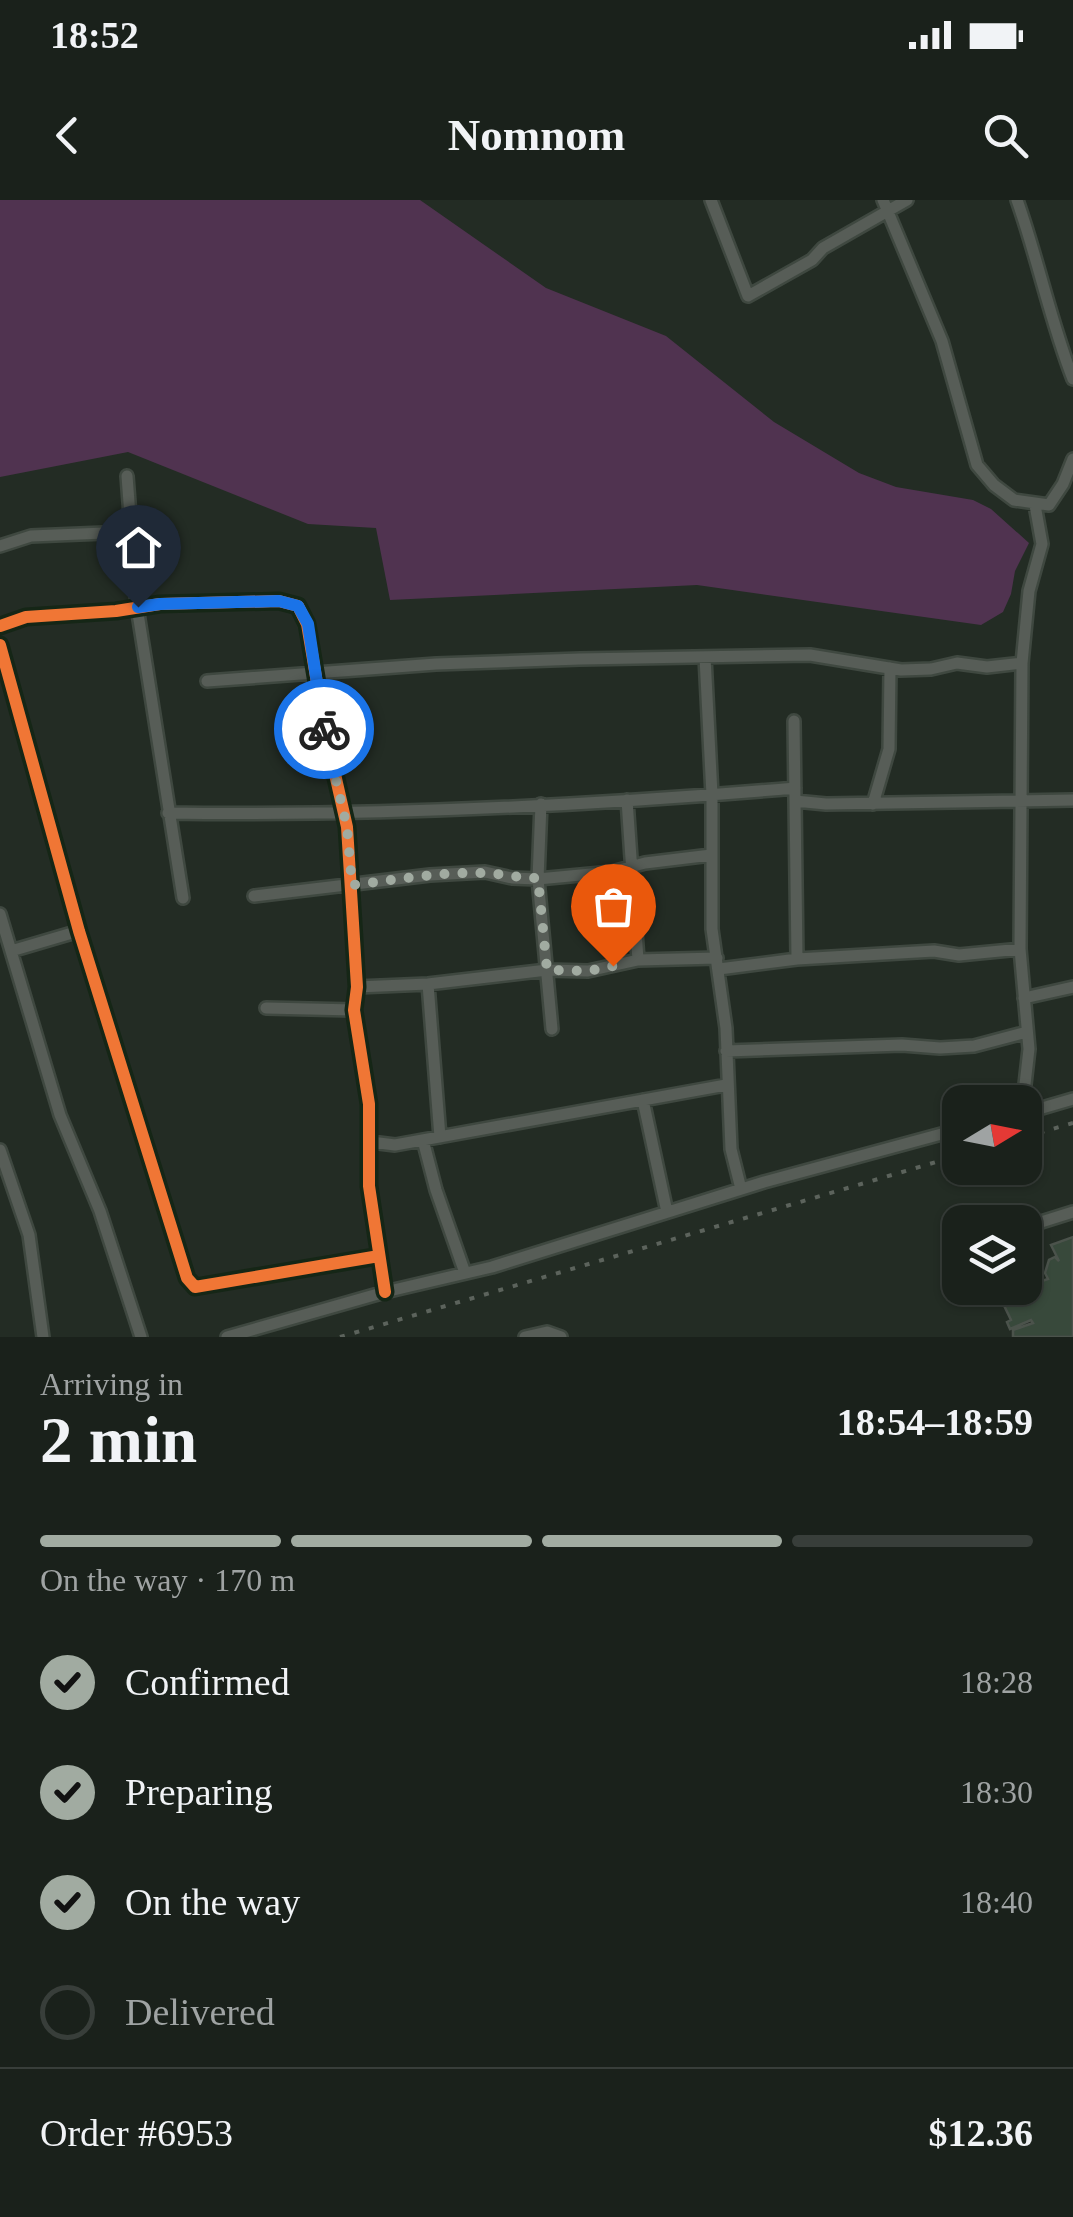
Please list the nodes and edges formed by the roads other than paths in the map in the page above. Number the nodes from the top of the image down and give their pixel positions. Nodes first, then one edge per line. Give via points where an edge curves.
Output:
1 (711, 200) edge
2 (907, 200) edge
3 (1017, 200) edge
4 (885, 206) edge
5 (1073, 378) edge
6 (1073, 459) edge
7 (128, 476) dead end
8 (1035, 506) junction
9 (129, 532) junction
10 (0, 546) edge
11 (138, 607) junction
12 (0, 626) edge
13 (0, 645) edge
14 (705, 657) junction
15 (1022, 664) junction
16 (890, 668) junction
17 (316, 675) junction
18 (207, 681) dead end
19 (794, 721) dead end
20 (795, 794) junction
21 (712, 795) junction
22 (627, 800) junction
23 (1021, 800) junction
24 (1073, 800) edge
25 (541, 804) junction
26 (873, 804) junction
27 (168, 812) junction
28 (344, 814) junction
29 (711, 855) junction
30 (630, 867) junction
31 (538, 878) junction
32 (352, 885) junction
33 (254, 896) dead end
34 (183, 898) dead end
35 (0, 914) edge
36 (78, 931) junction
37 (1020, 949) junction
38 (11, 951) junction
39 (797, 959) junction
40 (638, 960) junction
41 (718, 964) junction
42 (547, 970) junction
43 (428, 984) junction
44 (357, 987) junction
45 (1073, 987) edge
46 (1024, 998) junction
47 (266, 1008) dead end
48 (354, 1010) junction
49 (552, 1028) dead end
50 (1027, 1032) junction
51 (726, 1051) junction
52 (726, 1085) junction
53 (1025, 1085) edge
54 (1073, 1098) edge
55 (643, 1100) junction
56 (1042, 1108) edge
57 (942, 1134) edge
58 (440, 1137) junction
59 (423, 1140) junction
60 (371, 1142) junction
61 (0, 1150) edge
62 (740, 1189) junction
63 (668, 1212) junction
64 (1073, 1212) edge
65 (1042, 1222) edge
66 (379, 1256) junction
67 (466, 1273) junction
68 (385, 1292) junction
69 (43, 1337) edge
70 (141, 1337) edge
71 (227, 1337) edge
72 (524, 1337) edge
73 (561, 1337) edge

1 - 4 street via 748,296 812,260
2 - 4 street
3 - 5 street
4 - 8 street via 942,341 977,466 1014,500
6 - 8 street via 1049,505
7 - 9 street
8 - 15 street via 1042,544 1029,591
9 - 10 street via 30,536
9 - 11 street
11 - 12 street via 26,617
11 - 17 street via 279,601 298,606 308,624
11 - 27 street
13 - 36 street
14 - 16 street via 810,654
14 - 17 street via 436,664
14 - 21 street
15 - 16 street
15 - 23 street
16 - 26 street via 889,749
17 - 18 street
17 - 28 street
19 - 20 street
20 - 21 street
20 - 26 street
20 - 39 street
21 - 22 street
21 - 29 street
22 - 25 street
22 - 30 street
23 - 24 street
23 - 26 street
23 - 37 street
25 - 28 street
25 - 31 street
27 - 28 street
27 - 34 street
28 - 32 street
29 - 30 street
29 - 41 street
30 - 31 street
30 - 40 street
31 - 32 street via 485,872
31 - 42 street
32 - 33 street
32 - 44 street
35 - 38 street
36 - 38 street
36 - 66 street via 195,1287
37 - 39 street
37 - 46 street
38 - 70 street via 60,1115
39 - 41 street
40 - 41 street
40 - 42 street via 588,971
41 - 51 street
42 - 43 street
42 - 49 street
43 - 44 street
43 - 58 street
44 - 48 street
45 - 46 street
46 - 50 street
47 - 48 street
48 - 60 street
50 - 51 street via 974,1046
50 - 53 street
51 - 52 street
52 - 55 street
52 - 62 street
54 - 56 street
55 - 58 street
55 - 63 street
57 - 62 street
58 - 59 street
59 - 60 street
59 - 67 street
60 - 66 street via 368,1186
61 - 69 street via 29,1235
62 - 63 street
63 - 67 street
64 - 65 street
66 - 68 street
67 - 68 street
68 - 71 street
72 - 73 street

